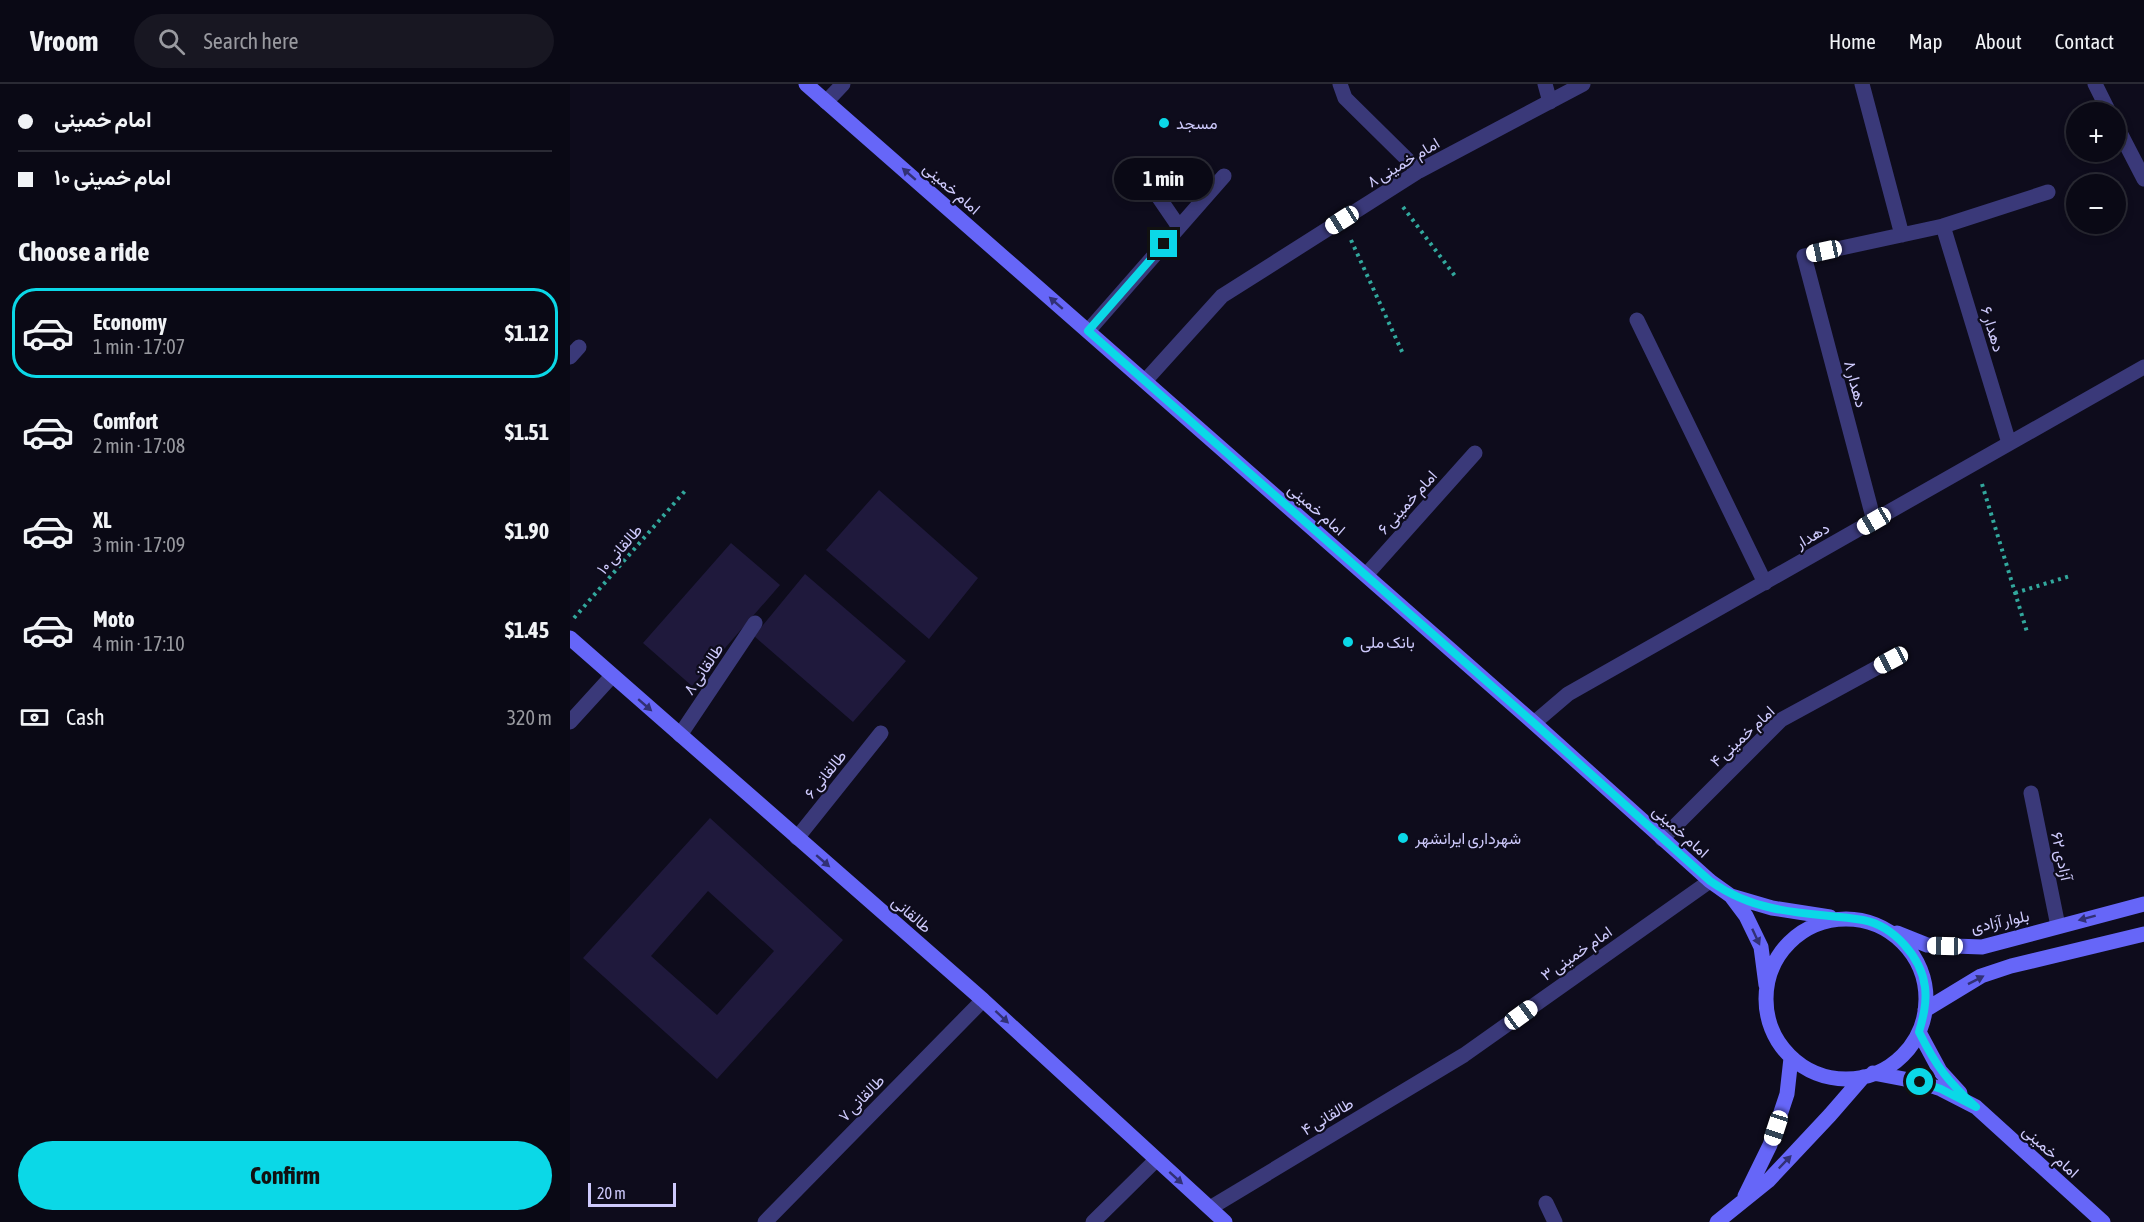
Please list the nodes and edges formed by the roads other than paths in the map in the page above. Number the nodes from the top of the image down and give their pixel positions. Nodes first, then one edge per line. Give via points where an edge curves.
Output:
1 (806, 84) edge
2 (843, 84) edge
3 (1340, 84) edge
4 (1545, 84) edge
5 (1583, 84) edge
6 (1862, 84) edge
7 (2094, 84) edge
8 (826, 102) junction
9 (1550, 102) junction
10 (2104, 102) edge
11 (2126, 144) edge
12 (1140, 170) dead end
13 (1419, 171) junction
14 (1224, 176) dead end
15 (2144, 179) edge
16 (2048, 192) dead end
17 (1942, 226) junction
18 (1179, 227) junction
19 (1902, 235) junction
20 (1637, 320) dead end
21 (1088, 331) junction
22 (2144, 367) edge
23 (1145, 381) junction
24 (2010, 443) junction
25 (1475, 453) dead end
26 (1874, 521) junction
27 (1366, 576) junction
28 (1765, 583) junction
29 (755, 623) dead end
30 (570, 638) edge
31 (1891, 660) dead end
32 (612, 676) junction
33 (570, 722) edge
34 (1534, 723) junction
35 (881, 733) dead end
36 (680, 735) junction
37 (2031, 793) dead end
38 (797, 838) junction
39 (1662, 839) junction
40 (1710, 881) junction
41 (1731, 896) junction
42 (2144, 904) edge
43 (1839, 918) junction
44 (1865, 921) junction
45 (2058, 926) junction
46 (2144, 934) edge
47 (1766, 985) junction
48 (982, 1000) junction
49 (1925, 1010) junction
50 (1919, 1032) junction
51 (1464, 1055) joint
52 (1791, 1058) junction
53 (1868, 1075) junction
54 (1976, 1107) junction
55 (1156, 1160) junction
56 (1742, 1202) junction
57 (1546, 1203) dead end
58 (1210, 1208) junction
59 (765, 1222) edge
60 (1093, 1222) edge
61 (1225, 1222) edge
62 (1555, 1222) edge
63 (1717, 1222) edge
64 (2103, 1222) edge

1 - 8 main road, امام خمینی
2 - 8 street
3 - 13 street via 1345,98
4 - 9 street
5 - 9 street, امام خمینی ۸
6 - 19 street
7 - 10 street
21 -> 8 main road, امام خمینی
9 - 13 street, امام خمینی ۸
11 - 15 street
12 - 18 street
13 - 23 street, امام خمینی ۸ via 1222,296
14 - 18 street
16 - 17 street
17 - 19 street
17 - 24 street, دهدار ۶
18 - 21 street
19 - 26 street, دهدار ۸ via 1804,256
20 - 28 street
21 - 23 main road, امام خمینی
22 - 24 street, دهدار
23 - 27 main road, امام خمینی
24 - 26 street, دهدار
25 - 27 street, امام خمینی ۶
26 - 28 street, دهدار
27 - 34 main road, امام خمینی
28 - 34 street, دهدار via 1568,694
29 - 36 street, طالقانی ۸
30 - 32 main road, طالقانی
31 - 39 street, امام خمینی ۴ via 1781,720
32 - 33 street
32 -> 36 main road, طالقانی
34 - 39 main road, امام خمینی
35 - 38 street, طالقانی ۶
36 - 38 main road, طالقانی
37 - 45 street, آزادی ۶۲
38 -> 48 main road, طالقانی
39 - 40 main road, امام خمینی
40 - 41 main road, امام خمینی
40 - 51 street, امام خمینی ۳
41 - 43 main road via 1772,908
41 -> 47 main road, امام خمینی via 1761,947
42 -> 45 main road, بلوار آزادی
43 - 44 main road
43 - 47 main road via 1813,924 1791,939 1775,960
44 - 45 main road, بلوار آزادی via 1927,945 1982,946
44 - 49 main road via 1887,930 1905,945 1918,964 1925,987
49 -> 46 main road via 1981,976
47 - 52 main road via 1766,1012 1775,1037
48 -> 55 main road, طالقانی
48 - 59 street, طالقانی ۷
49 - 50 main road
50 - 53 main road via 1905,1053 1886,1068
50 - 54 main road via 1940,1071
51 - 58 street, طالقانی ۴
52 - 53 main road via 1814,1073 1838,1078
52 - 56 main road via 1787,1094 1770,1144
53 - 54 main road, امام خمینی via 1931,1085
56 -> 53 main road via 1768,1181
54 - 64 main road, امام خمینی
55 -> 58 main road, طالقانی
55 - 60 street
56 - 63 main road
57 - 62 street
58 - 61 main road, طالقانی

